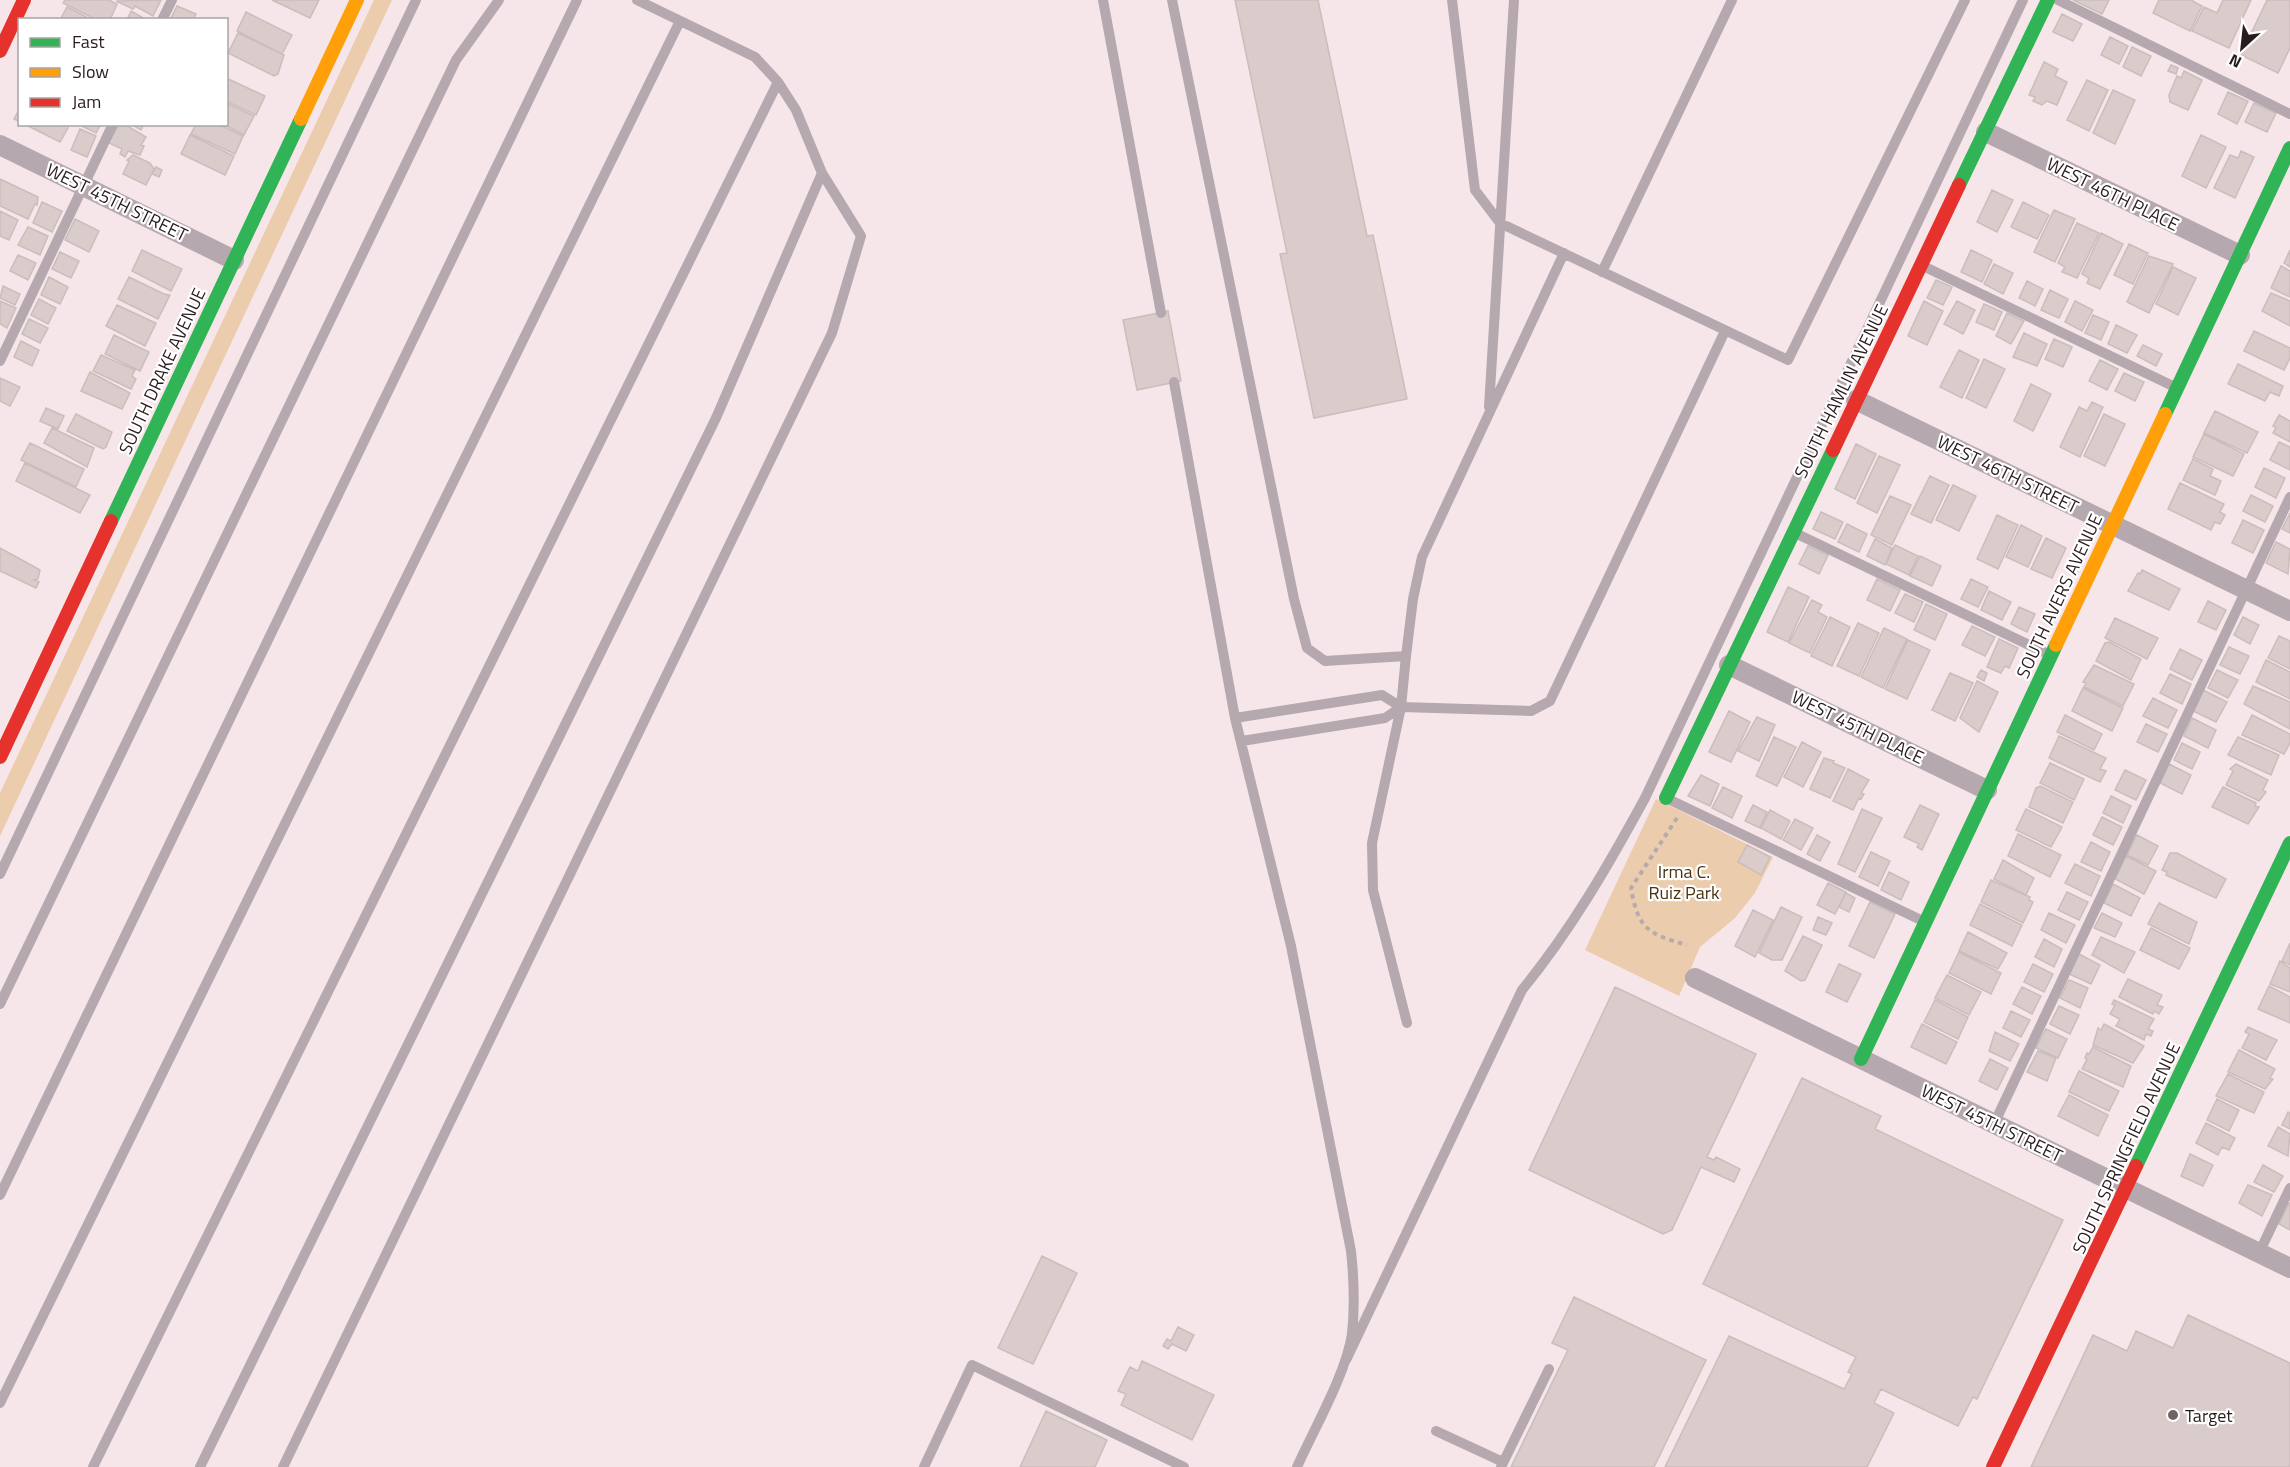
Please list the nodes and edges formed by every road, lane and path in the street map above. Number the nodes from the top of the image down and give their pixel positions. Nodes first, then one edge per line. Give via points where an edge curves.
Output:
1 (24, 0) edge
2 (172, 0) edge
3 (357, 0) edge
4 (416, 0) edge
5 (499, 0) edge
6 (577, 0) edge
7 (637, 0) edge
8 (1104, 0) edge
9 (1172, 0) edge
10 (1452, 0) edge
11 (1514, 0) edge
12 (1732, 0) edge
13 (1965, 0) edge
14 (2023, 0) edge
15 (2048, 0) edge
16 (2058, 0) edge
17 (163, 18) edge
18 (680, 21) junction
19 (0, 51) edge
20 (778, 82) junction
21 (2290, 114) edge
22 (111, 126) edge
23 (1986, 132) junction
24 (0, 145) edge
25 (2290, 148) edge
26 (822, 173) junction
27 (84, 186) junction
28 (1500, 223) junction
29 (1564, 252) junction
30 (2240, 255) junction
31 (234, 260) junction
32 (1922, 266) junction
33 (1602, 272) junction
34 (1161, 312) dead end
35 (1725, 331) junction
36 (0, 361) edge
37 (1174, 382) dead end
38 (2177, 388) junction
39 (1856, 400) junction
40 (1489, 413) junction
41 (2290, 497) edge
42 (2112, 525) junction
43 (1793, 532) junction
44 (2246, 590) junction
45 (2290, 611) edge
46 (1406, 656) junction
47 (2051, 656) junction
48 (1729, 665) junction
49 (1401, 707) junction
50 (1235, 718) junction
51 (1242, 741) junction
52 (0, 756) edge
53 (1987, 790) junction
54 (1666, 798) joint
55 (1683, 806) junction
56 (2290, 843) edge
57 (0, 874) edge
58 (1925, 922) junction
59 (1687, 945) dead end
60 (1695, 978) dead end
61 (0, 1004) edge
62 (1407, 1023) dead end
63 (1861, 1059) junction
64 (1994, 1124) junction
65 (2290, 1188) edge
66 (2127, 1189) junction
67 (0, 1195) edge
68 (2259, 1253) junction
69 (2290, 1268) edge
70 (1346, 1360) junction
71 (1549, 1369) dead end
72 (0, 1403) edge
73 (1436, 1431) dead end
74 (1502, 1465) edge
75 (93, 1467) edge
76 (200, 1467) edge
77 (283, 1467) edge
78 (924, 1467) edge
79 (1184, 1467) edge
80 (1297, 1467) edge
81 (1993, 1467) edge

1 - 19 street
2 - 17 lane
3 - 31 street, SOUTH DRAKE AVENUE
4 - 57 lane
5 - 61 lane via 456,60
6 - 67 lane
7 - 18 lane
8 - 34 lane
9 - 46 lane via 1307,648 1325,661
10 - 28 lane via 1474,190
11 - 28 lane
12 - 33 lane
13 - 35 lane via 1788,360
14 - 70 lane via 1645,798 1599,882 1522,990
15 - 23 street, SOUTH HAMLIN AVENUE
16 - 21 lane
18 - 20 lane via 755,57
18 - 72 lane
20 - 26 lane via 796,110
20 - 75 lane
22 - 27 lane
23 - 30 street, WEST 46TH PLACE
23 - 32 street, SOUTH HAMLIN AVENUE
24 - 27 street, WEST 45TH STREET
25 - 30 street, SOUTH AVERS AVENUE
26 - 76 lane via 716,418
26 - 77 lane via 861,236 832,333
27 - 31 street, WEST 45TH STREET
27 - 36 lane
28 - 29 lane
28 - 40 lane
29 - 33 lane
29 - 40 lane
30 - 38 street, SOUTH AVERS AVENUE
31 - 52 street, SOUTH DRAKE AVENUE
32 - 38 lane
32 - 39 street, SOUTH HAMLIN AVENUE
33 - 35 lane
35 - 49 lane via 1550,701 1531,711
37 - 50 lane
38 - 42 street, SOUTH AVERS AVENUE
39 - 42 street, WEST 46TH STREET
39 - 43 street, SOUTH HAMLIN AVENUE
40 - 46 lane via 1422,557
41 - 44 lane
42 - 44 street, WEST 46TH STREET
42 - 47 street, SOUTH AVERS AVENUE
43 - 47 lane
43 - 48 street, SOUTH HAMLIN AVENUE
44 - 45 street, WEST 46TH STREET
44 - 64 lane
46 - 49 lane
47 - 53 street, SOUTH AVERS AVENUE
48 - 53 street, WEST 45TH PLACE
48 - 54 street, SOUTH HAMLIN AVENUE
49 - 50 lane via 1382,695
49 - 51 lane via 1385,718
49 - 62 lane via 1372,843 1373,890
50 - 51 lane
51 - 70 lane via 1291,946 1351,1251 1355,1292
53 - 58 street, SOUTH AVERS AVENUE
54 - 55 lane
55 - 58 lane
55 - 59 path via 1631,888 1636,916 1657,936
56 - 66 street, SOUTH SPRINGFIELD AVENUE
58 - 63 street, SOUTH AVERS AVENUE
60 - 63 street, WEST 45TH STREET
63 - 64 street, WEST 45TH STREET
64 - 66 street, WEST 45TH STREET
65 - 68 lane
66 - 68 street, WEST 45TH STREET
66 - 81 street, SOUTH SPRINGFIELD AVENUE
68 - 69 street, WEST 45TH STREET
70 - 80 lane
71 - 74 lane
73 - 74 lane
78 - 79 lane via 972,1365

